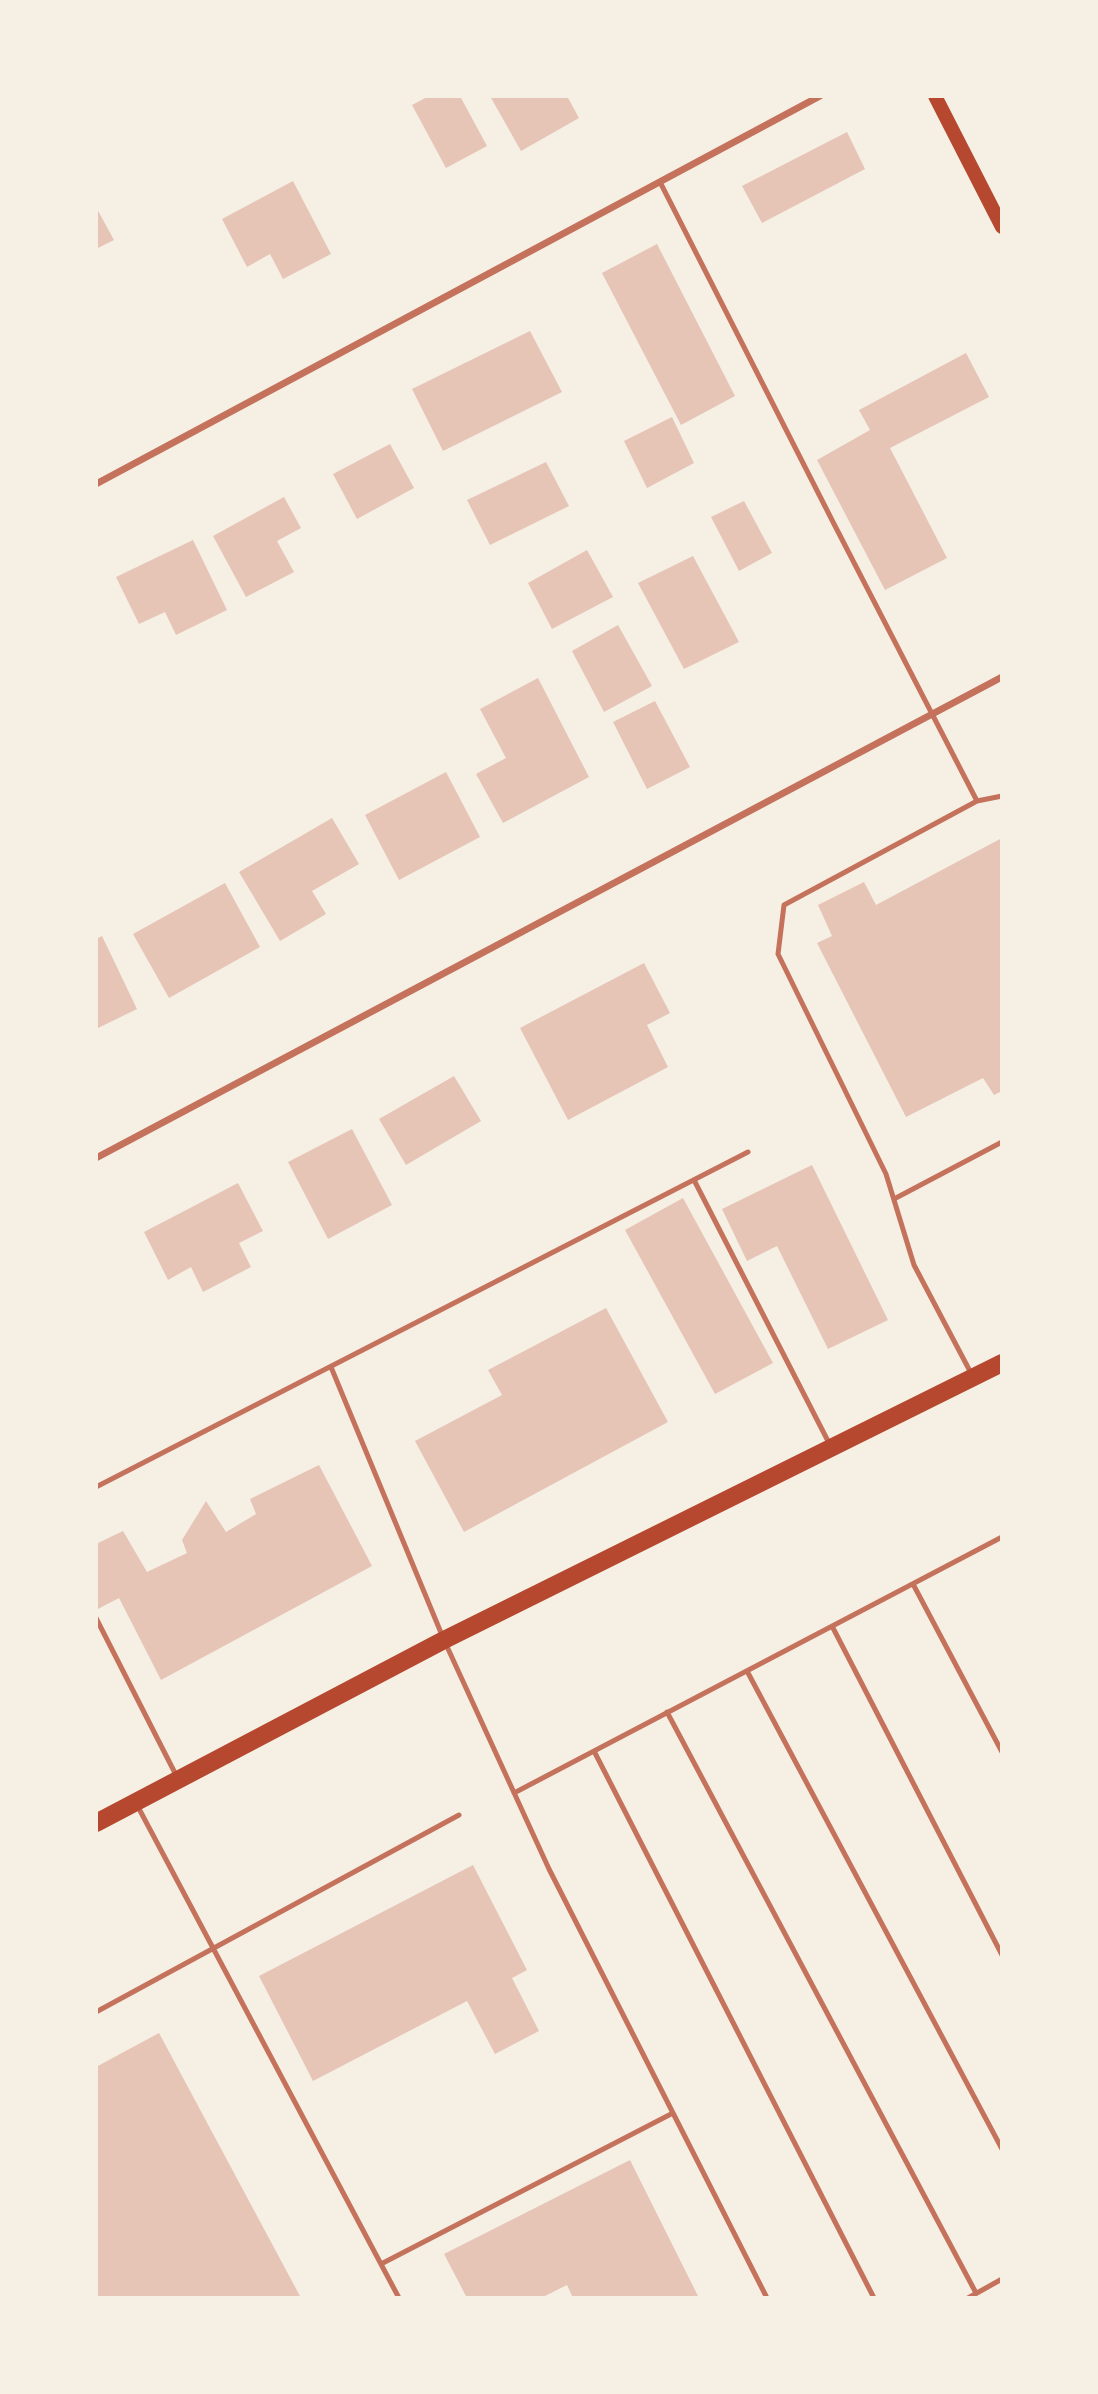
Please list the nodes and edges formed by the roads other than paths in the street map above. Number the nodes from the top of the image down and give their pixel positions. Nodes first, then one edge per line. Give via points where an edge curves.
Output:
1 (820, 96) edge
2 (934, 96) edge
3 (660, 182) junction
4 (1001, 226) edge
5 (96, 484) edge
6 (1002, 677) edge
7 (932, 714) junction
8 (1002, 796) edge
9 (977, 801) junction
10 (1002, 1142) edge
11 (748, 1152) dead end
12 (96, 1158) edge
13 (694, 1180) junction
14 (894, 1199) junction
15 (1002, 1363) edge
16 (331, 1367) junction
17 (974, 1378) junction
18 (831, 1448) junction
19 (96, 1488) edge
20 (1002, 1536) edge
21 (913, 1584) junction
22 (96, 1618) edge
23 (832, 1626) junction
24 (444, 1640) junction
25 (747, 1671) junction
26 (667, 1712) junction
27 (594, 1751) junction
28 (1002, 1752) edge
29 (178, 1780) junction
30 (514, 1793) junction
31 (135, 1802) junction
32 (459, 1815) dead end
33 (96, 1823) edge
34 (212, 1949) junction
35 (1002, 1955) edge
36 (96, 2012) edge
37 (673, 2113) junction
38 (1002, 2150) edge
39 (381, 2264) junction
40 (1002, 2279) edge
41 (976, 2293) junction
42 (399, 2298) edge
43 (767, 2298) edge
44 (874, 2298) edge
45 (968, 2298) edge

1 - 3 street
2 - 4 main road
3 - 5 street
3 - 7 lane
6 - 7 street
7 - 9 lane
7 - 12 street
8 - 9 lane
9 - 14 lane via 784,905 778,954
10 - 14 lane
11 - 13 lane
13 - 16 lane
13 - 18 lane
14 - 17 lane via 914,1265
15 - 17 main road
16 - 19 lane
16 - 24 lane
17 - 18 main road
18 - 24 main road
20 - 21 lane
21 - 23 lane
21 - 28 lane
22 - 29 lane
23 - 25 lane
23 - 35 lane
24 - 29 main road
24 - 30 lane
25 - 26 lane
25 - 38 lane
26 - 27 lane
26 - 41 lane
27 - 30 lane
27 - 44 lane
29 - 31 main road
30 - 37 lane
31 - 33 main road
31 - 34 lane
32 - 34 lane
34 - 36 lane
34 - 39 lane
37 - 39 lane
37 - 43 lane
39 - 42 lane
40 - 41 lane
41 - 45 lane

